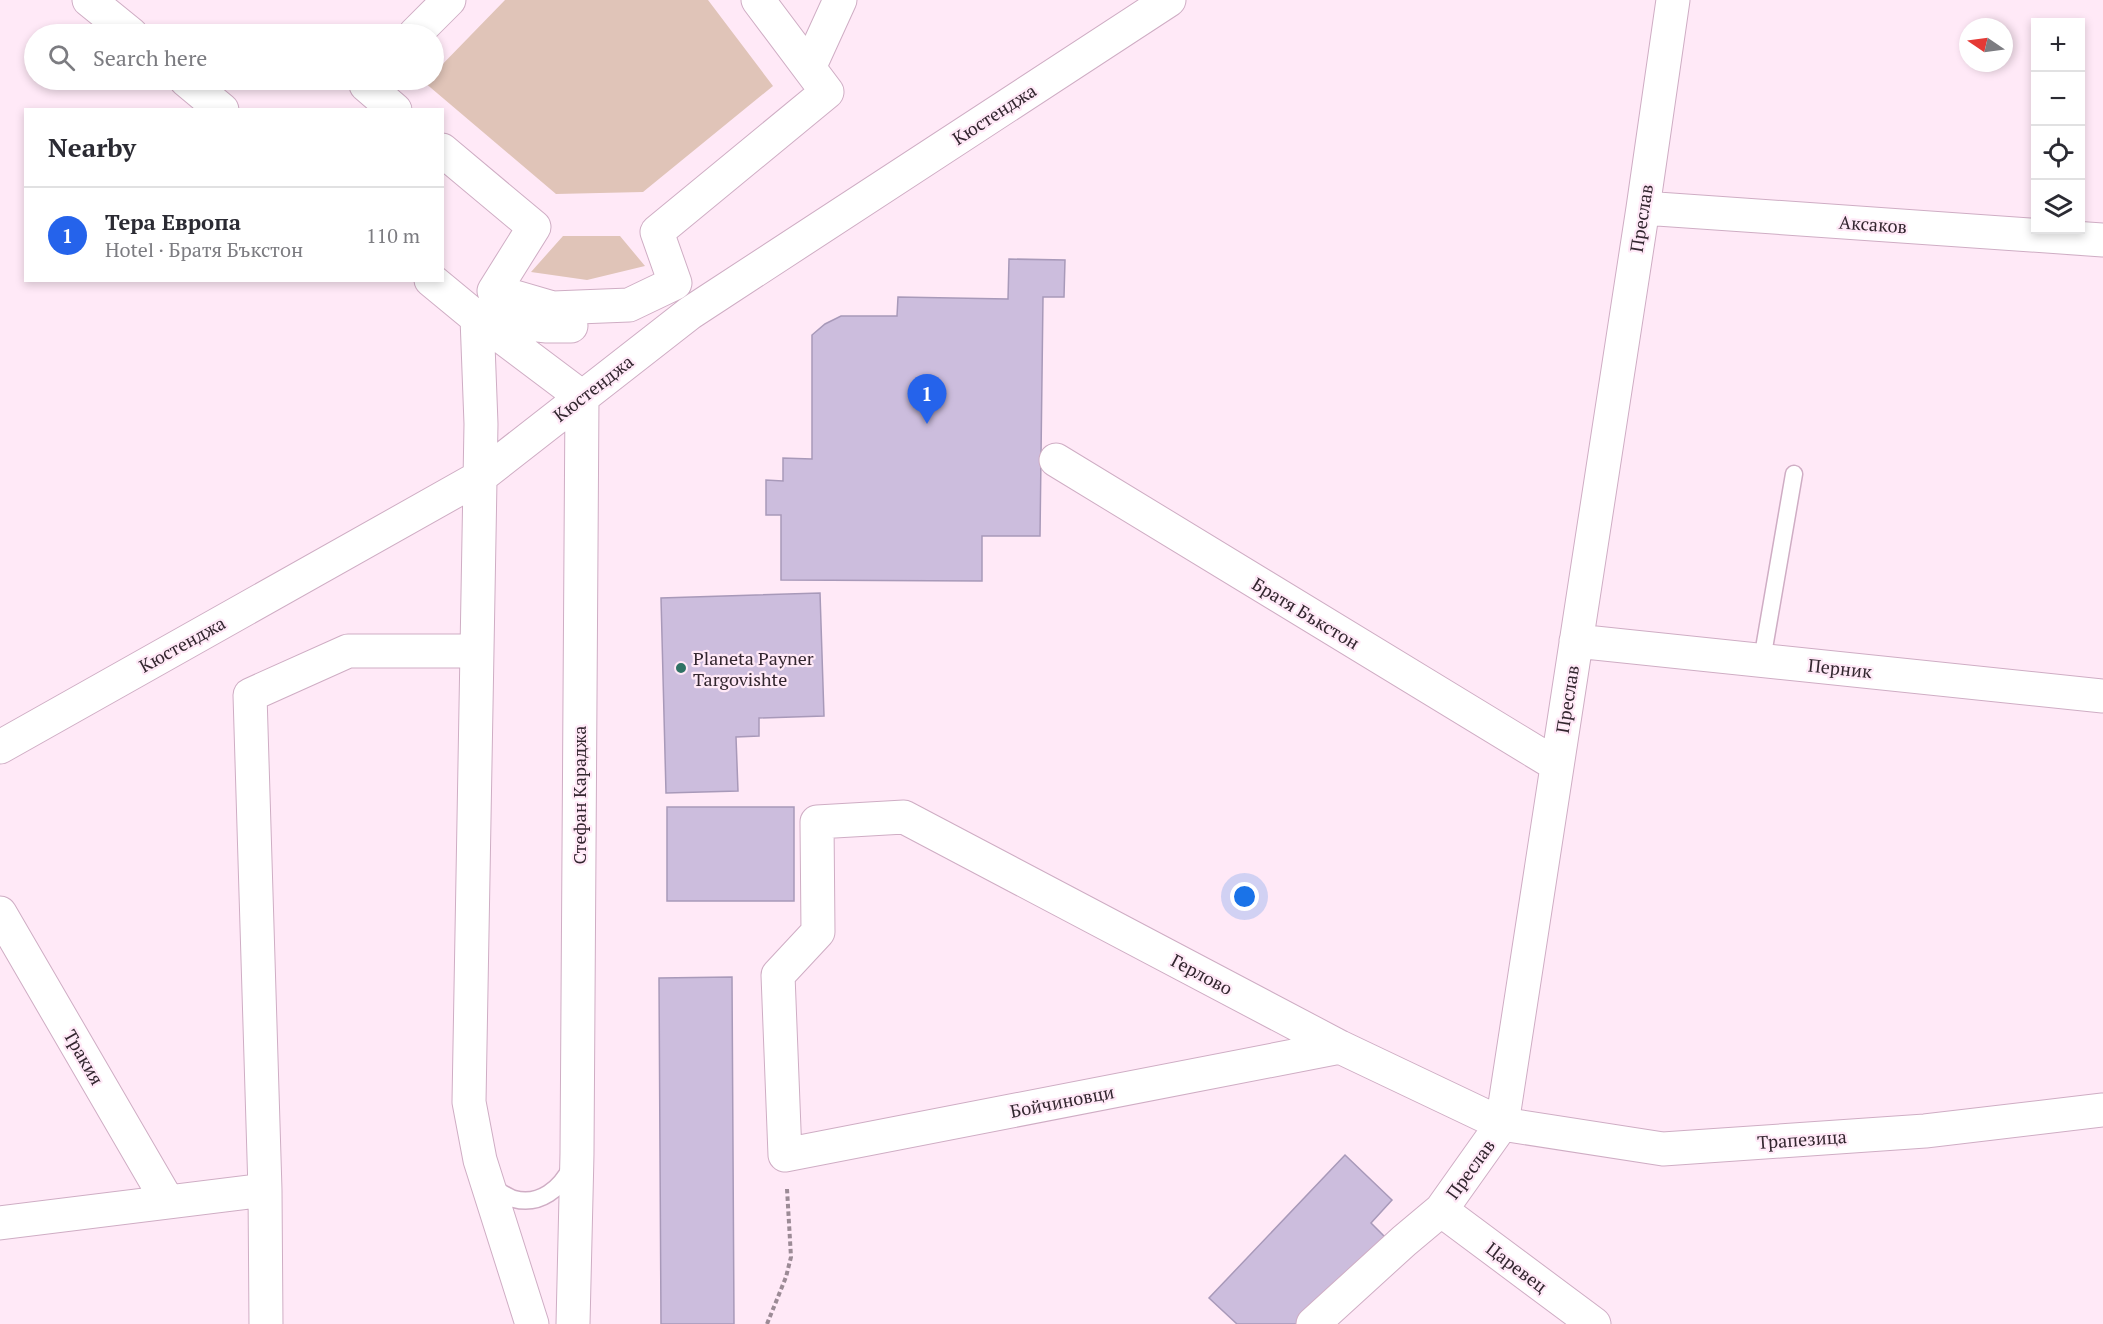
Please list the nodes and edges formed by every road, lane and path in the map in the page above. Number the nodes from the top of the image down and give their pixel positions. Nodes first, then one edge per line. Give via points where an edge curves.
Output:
1 (89, 0) edge
2 (449, 0) edge
3 (758, 0) edge
4 (840, 0) edge
5 (1169, 0) edge
6 (1673, 0) edge
7 (119, 24) edge
8 (425, 24) edge
9 (809, 68) junction
10 (198, 90) edge
11 (372, 90) edge
12 (220, 108) edge
13 (393, 108) edge
14 (444, 152) edge
15 (1643, 208) junction
16 (2103, 240) edge
17 (433, 282) edge
18 (690, 314) junction
19 (477, 318) junction
20 (582, 397) junction
21 (1056, 460) dead end
22 (1794, 474) dead end
23 (480, 477) junction
24 (1576, 641) junction
25 (477, 651) junction
26 (1762, 660) junction
27 (2103, 696) edge
28 (0, 747) edge
29 (1557, 765) junction
30 (0, 913) edge
31 (1340, 1047) junction
32 (2103, 1110) edge
33 (1502, 1124) junction
34 (577, 1154) junction
35 (785, 1155) junction
36 (488, 1185) junction
37 (265, 1190) junction
38 (168, 1202) junction
39 (1441, 1210) junction
40 (0, 1223) edge
41 (266, 1324) edge
42 (532, 1324) edge
43 (573, 1324) edge
44 (767, 1324) edge
45 (1313, 1324) edge
46 (1594, 1324) edge

1 - 7 street
2 - 8 street
3 - 9 street
4 - 9 street
5 - 18 street, Кюстенджа
6 - 15 street, Преслав
9 - 14 street via 827,92 657,232 675,283 629,305 553,308 494,291 534,227
10 - 12 street
11 - 13 street
15 - 16 street, Аксаков
15 - 24 street, Преслав
17 - 19 street
18 - 19 street via 583,326
18 - 20 street, Кюстенджа
19 - 20 street
19 - 23 street
20 - 23 street, Кюстенджа
20 - 34 street, Стефан Караджа
21 - 29 street, Братя Бъкстон
22 - 26 lane
23 - 25 street
23 - 28 street, Кюстенджа
24 - 26 street, Перник
24 - 29 street, Преслав
25 - 36 street via 469,1102
25 - 37 street via 348,651 250,695
26 - 27 street, Перник
29 - 33 street, Преслав
30 - 38 street, Тракия
31 - 33 street, Герлово
31 - 35 street, Бойчиновци
31 - 35 street, Герлово via 904,817 817,822 818,932 778,975
32 - 33 street, Трапезица via 1925,1131 1663,1149
33 - 39 street, Преслав
34 - 36 lane via 565,1179 550,1194 533,1200 514,1199
34 - 43 street, Стефан Караджа
35 - 44 path via 791,1257
36 - 42 street
37 - 38 street
37 - 41 street
38 - 40 street
39 - 45 street, Преслав
39 - 46 street, Царевец

